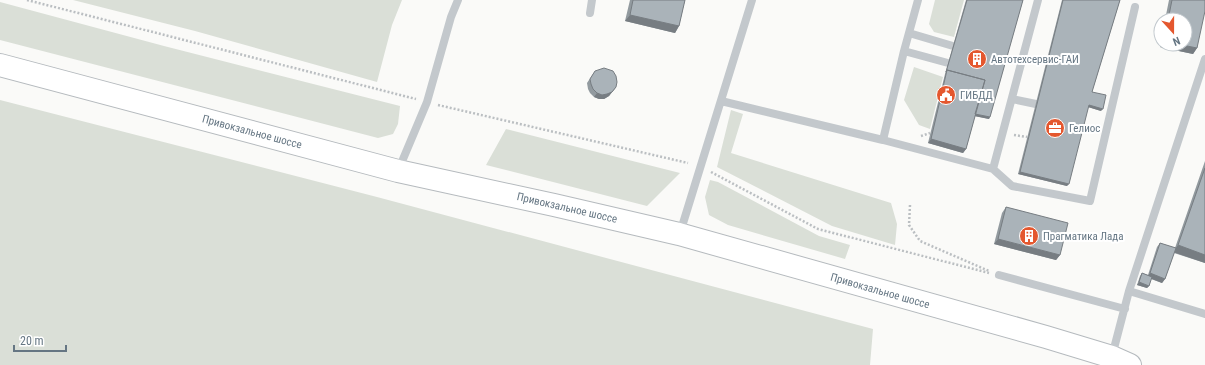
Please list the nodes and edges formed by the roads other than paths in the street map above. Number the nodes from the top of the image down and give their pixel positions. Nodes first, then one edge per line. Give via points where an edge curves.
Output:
1 (458, 0) edge
2 (592, 0) edge
3 (752, 0) edge
4 (918, 0) edge
5 (1038, 0) edge
6 (1135, 7) dead end
7 (590, 13) dead end
8 (909, 32) junction
9 (953, 46) edge
10 (904, 51) junction
11 (1205, 59) edge
12 (948, 64) edge
13 (0, 65) edge
14 (1202, 80) edge
15 (1012, 99) junction
16 (721, 101) junction
17 (1036, 104) edge
18 (883, 140) junction
19 (993, 169) junction
20 (398, 171) junction
21 (679, 234) junction
22 (998, 275) road end
23 (1129, 291) junction
24 (1125, 309) junction
25 (1205, 314) edge
26 (1121, 361) edge

1 - 20 lane via 427,102
2 - 7 lane
3 - 16 lane
4 - 8 lane
5 - 15 lane
6 - 19 lane via 1090,201 1012,186
8 - 9 lane
8 - 10 lane
10 - 12 lane
10 - 18 lane
11 - 14 lane
13 - 20 main road, Привокзальное шоссе
14 - 23 lane
15 - 17 lane
15 - 19 lane
16 - 18 lane
16 - 21 lane
18 - 19 lane
20 - 21 main road, Привокзальное шоссе
21 - 26 main road, Привокзальное шоссе via 1046,337
22 - 24 lane
23 - 24 lane
23 - 25 lane
24 - 26 lane

